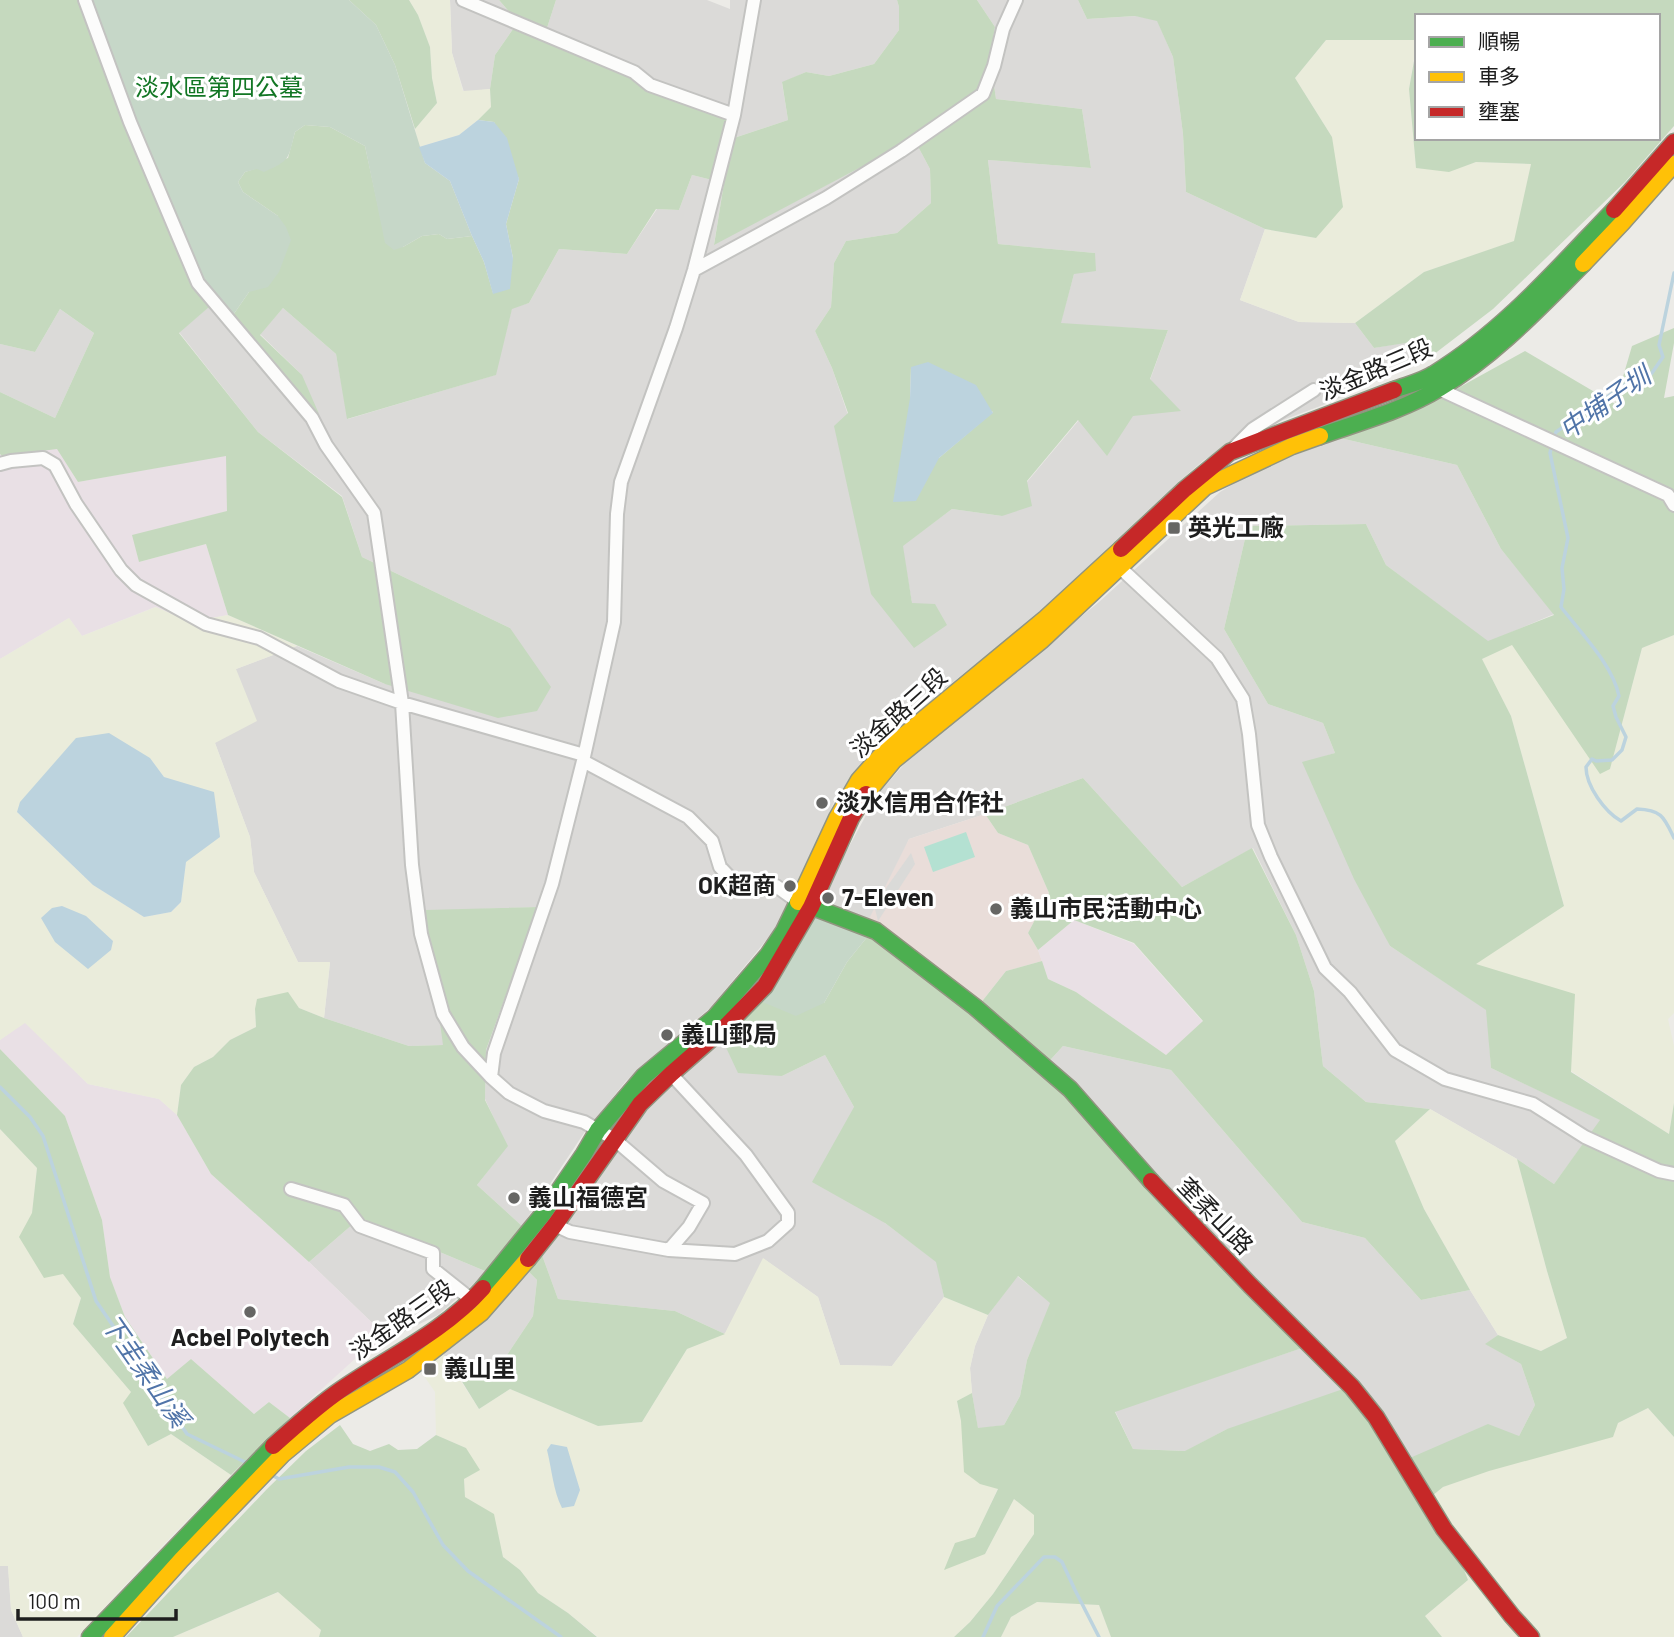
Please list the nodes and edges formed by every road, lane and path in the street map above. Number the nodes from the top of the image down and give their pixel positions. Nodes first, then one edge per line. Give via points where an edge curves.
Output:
1 (85, 0) edge
2 (463, 0) edge
3 (754, 0) edge
4 (1016, 0) edge
5 (734, 116) junction
6 (1674, 142) edge
7 (1674, 164) edge
8 (694, 270) junction
9 (1436, 382) junction
10 (1314, 390) dead end
11 (1230, 452) junction
12 (0, 464) edge
13 (1205, 486) junction
14 (1674, 505) edge
15 (1116, 564) junction
16 (402, 703) junction
17 (583, 758) junction
18 (804, 904) junction
19 (671, 1074) junction
20 (491, 1077) junction
21 (598, 1129) junction
22 (614, 1139) junction
23 (1674, 1174) edge
24 (290, 1189) dead end
25 (555, 1225) junction
26 (669, 1250) junction
27 (472, 1300) junction
28 (278, 1450) junction
29 (248, 1480) junction
30 (90, 1637) edge
31 (111, 1637) edge
32 (1531, 1637) edge

1 - 16 street via 198,283 312,418 374,513
2 - 5 street via 634,72 650,85
3 - 5 street
4 - 8 street via 983,94 826,198
5 - 8 street
6 - 9 main road, 淡金路三段 via 1531,295
7 - 9 main road, 淡金路三段 via 1589,258 1496,348 1469,369
8 - 17 street via 621,482 614,622
9 - 11 main road, 淡金路三段
9 - 13 main road, 淡金路三段 via 1404,406 1292,446
9 - 14 street via 1668,495
10 - 11 street via 1253,429
11 - 13 street
11 - 15 main road, 淡金路三段 via 1185,489
12 - 16 street via 43,458 55,465 121,570 136,584 206,624 259,638 339,681
13 - 15 main road, 淡金路三段
15 - 18 main road, 淡金路三段 via 884,752 859,780 837,818
15 - 23 street via 1217,658 1243,699 1258,825 1271,857 1325,968 1395,1049 1445,1079 1533,1104 1585,1137
16 - 17 street
16 - 20 street via 421,934 443,1014 463,1047
17 - 18 street via 688,817 712,841 720,867 736,884 776,886
17 - 20 street via 552,884 494,1053
18 - 19 main road, 淡金路三段 via 792,942 765,986
18 - 21 main road, 淡金路三段 via 715,1017 644,1076
18 - 32 main road, 奎柔山路 via 876,931 975,1007 1070,1089 1150,1180 1352,1387 1376,1417 1444,1529
19 - 22 main road, 淡金路三段 via 640,1104
19 - 26 street via 746,1155 788,1213 788,1223 768,1241 735,1254
20 - 21 street via 509,1093 544,1111
21 - 22 street
21 - 27 main road, 淡金路三段 via 543,1214
22 - 25 main road, 淡金路三段
22 - 26 street via 663,1181 703,1203
24 - 27 street via 344,1205 360,1226 433,1253 433,1269
25 - 26 street via 570,1232
25 - 28 main road, 淡金路三段 via 465,1327 408,1370
27 - 28 main road, 淡金路三段 via 432,1333 312,1411
28 - 29 main road
29 - 30 main road
29 - 31 main road

